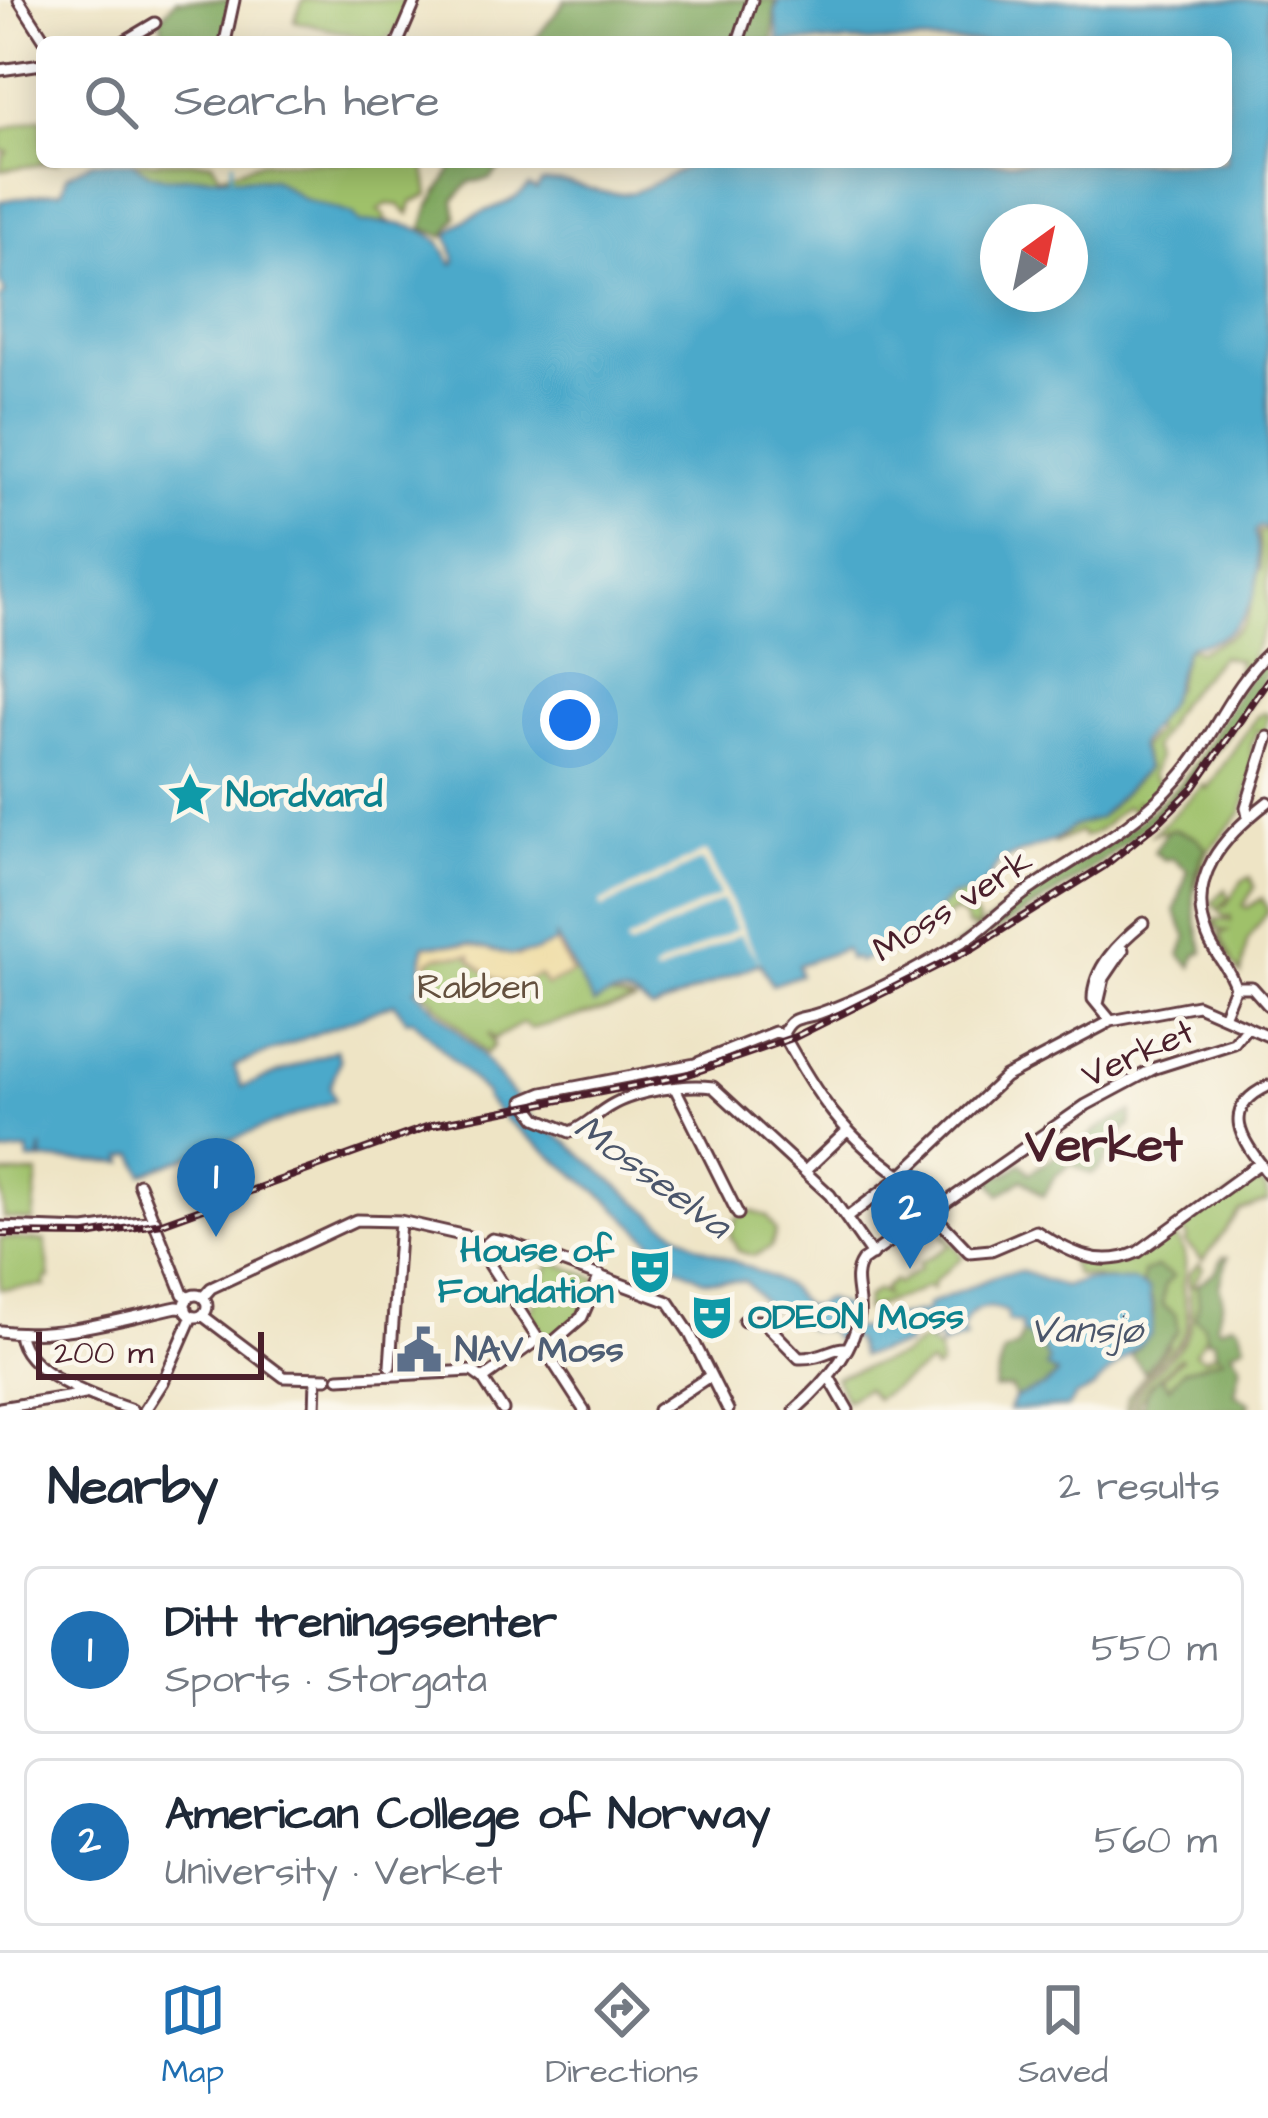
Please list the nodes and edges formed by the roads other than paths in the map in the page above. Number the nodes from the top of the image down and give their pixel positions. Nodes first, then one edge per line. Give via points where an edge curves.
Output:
1 (19, 0) edge
2 (234, 0) edge
3 (416, 0) edge
4 (752, 0) edge
5 (155, 23) dead end
6 (42, 36) edge
7 (133, 36) edge
8 (226, 36) edge
9 (401, 36) edge
10 (740, 36) edge
11 (36, 65) edge
12 (0, 70) edge
13 (1268, 653) edge
14 (1268, 737) edge
15 (1268, 802) edge
16 (1248, 818) junction
17 (1146, 919) dead end
18 (1235, 987) junction
19 (1268, 1005) edge
20 (1223, 1016) junction
21 (1111, 1021) junction
22 (1246, 1028) junction
23 (783, 1034) junction
24 (1268, 1036) edge
25 (1268, 1085) edge
26 (676, 1090) junction
27 (846, 1132) junction
28 (1259, 1163) junction
29 (806, 1170) junction
30 (1268, 1174) edge
31 (901, 1176) junction
32 (139, 1184) dead end
33 (738, 1214) dead end
34 (933, 1214) junction
35 (848, 1216) junction
36 (155, 1220) junction
37 (400, 1221) junction
38 (0, 1227) edge
39 (477, 1244) junction
40 (872, 1255) junction
41 (600, 1275) junction
42 (207, 1293) junction
43 (192, 1309) junction
44 (744, 1321) dead end
45 (0, 1331) edge
46 (19, 1334) junction
47 (851, 1338) junction
48 (541, 1345) junction
49 (390, 1366) dead end
50 (710, 1376) junction
51 (829, 1377) junction
52 (328, 1378) junction
53 (483, 1379) junction
54 (0, 1394) edge
55 (85, 1394) junction
56 (2, 1408) edge
57 (132, 1410) edge
58 (145, 1410) edge
59 (315, 1410) edge
60 (502, 1410) edge
61 (584, 1410) edge
62 (658, 1410) edge
63 (728, 1410) edge
64 (795, 1410) edge
65 (848, 1410) edge

1 - 6 street
2 - 8 street
3 - 9 street
4 - 10 street
5 - 7 street
11 - 12 street
13 - 23 street, Moss verk via 1248,671 1195,759 1133,823 964,940 857,997 791,1019
14 - 16 street
15 - 16 street
16 - 18 street via 1212,857 1201,895 1207,937
17 - 21 street via 1108,971 1098,1004
18 - 19 street via 1252,987
18 - 20 street
20 - 21 street, Verket via 1197,1005
20 - 22 street, Verket
21 - 31 street, Verket via 1005,1077
22 - 24 street, Verket
22 - 34 street, Verket via 1234,1043 1168,1063 1086,1105
23 - 26 street, Moss verk via 704,1061 524,1101 537,1118 578,1130 614,1104
23 - 27 street
25 - 28 street via 1245,1102 1239,1122
26 - 29 street via 713,1087
26 - 33 street
27 - 29 street
27 - 31 street
28 - 30 street
28 - 34 street via 1120,1259 1069,1252 1036,1231 969,1252
29 - 35 street
31 - 35 street, Verket
32 - 36 street
34 - 40 street, Verket
35 - 40 street
36 - 38 street via 85,1230
36 - 43 street
37 - 39 street
37 - 42 street via 356,1220
37 - 49 street
39 - 41 street via 492,1239
39 - 48 street
40 - 47 street via 855,1273 860,1314
41 - 48 street via 582,1318
41 - 50 street via 672,1304
42 - 43 street
42 - 43 street via 207,1305
43 - 46 street
43 - 52 street via 284,1377
43 - 58 street
44 - 47 street via 763,1321 799,1358 825,1357
45 - 46 street
46 - 55 street via 25,1354
47 - 51 street
48 - 53 street
48 - 61 street
50 - 62 street
50 - 63 street
51 - 64 street
51 - 65 street
52 - 53 street via 472,1371
52 - 59 street
53 - 60 street
54 - 56 street
55 - 56 street
55 - 57 street

